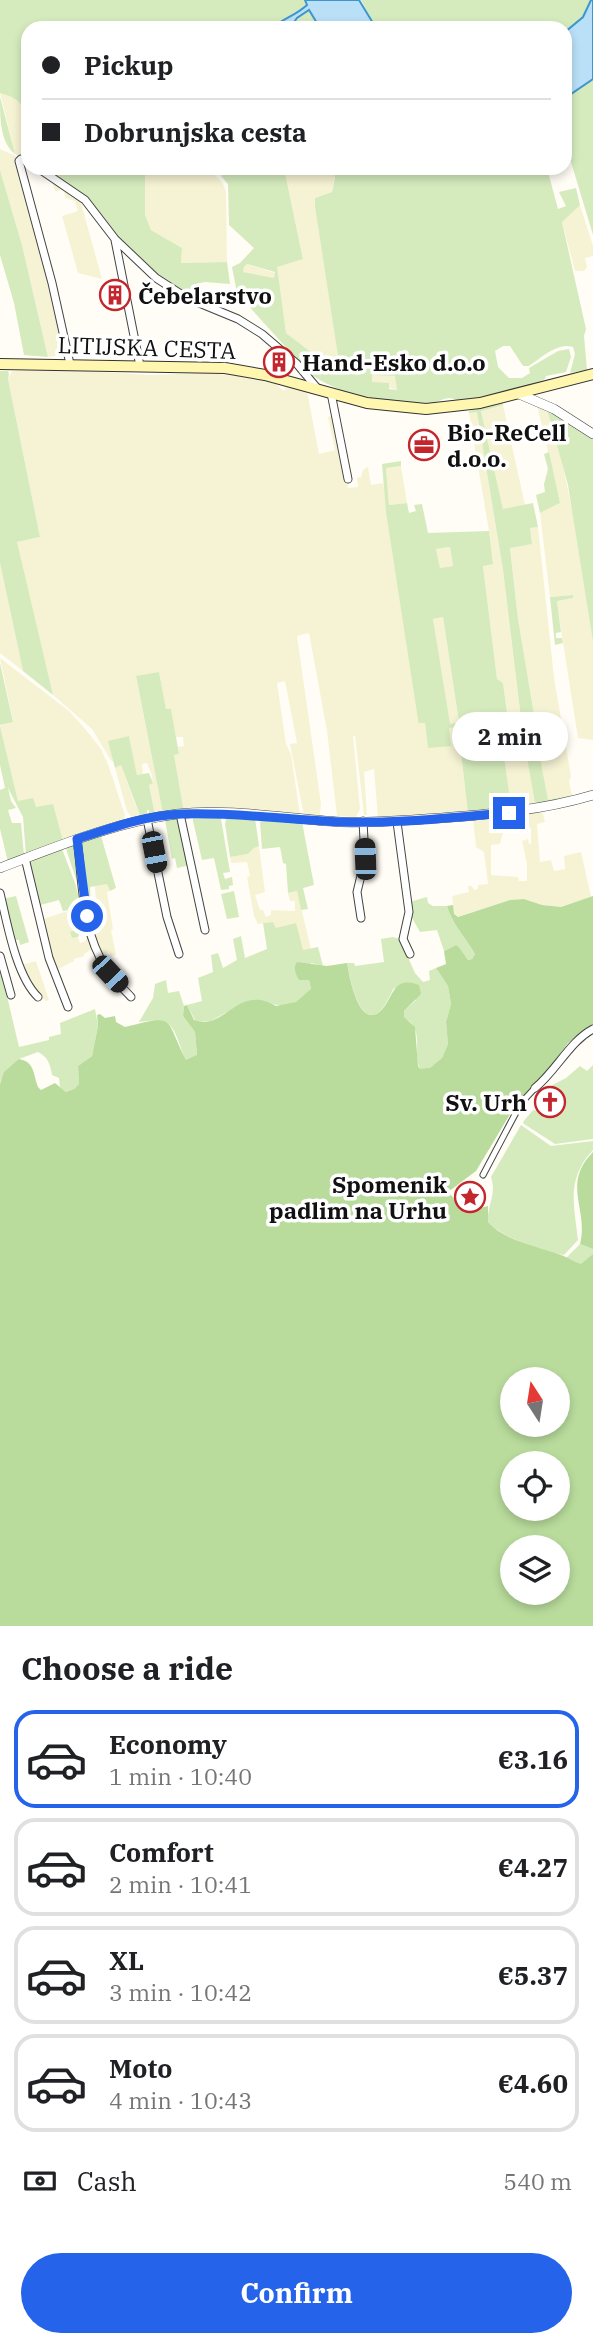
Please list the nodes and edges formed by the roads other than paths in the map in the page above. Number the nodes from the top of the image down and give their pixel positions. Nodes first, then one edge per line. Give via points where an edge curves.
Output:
1 (23, 175) edge
2 (48, 175) edge
3 (115, 239) junction
4 (0, 363) edge
5 (70, 364) junction
6 (140, 366) junction
7 (593, 374) edge
8 (317, 389) junction
9 (331, 393) junction
10 (519, 394) junction
11 (593, 434) edge
12 (348, 480) dead end
13 (593, 795) edge
14 (180, 814) junction
15 (147, 819) junction
16 (363, 821) junction
17 (397, 822) junction
18 (77, 839) junction
19 (25, 858) junction
20 (0, 868) edge
21 (0, 893) edge
22 (361, 918) dead end
23 (205, 930) dead end
24 (179, 954) dead end
25 (410, 954) dead end
26 (0, 956) edge
27 (11, 995) dead end
28 (38, 997) dead end
29 (131, 997) dead end
30 (68, 1007) dead end
31 (593, 1029) edge
32 (536, 1088) joint
33 (483, 1175) dead end

1 - 5 street
2 - 3 street via 85,201
3 - 6 street
3 - 8 street via 156,278 262,334 297,364
4 - 5 main road, LITIJSKA CESTA
5 - 6 main road, LITIJSKA CESTA
6 - 8 main road, LITIJSKA CESTA via 232,369
7 - 10 main road, LITIJSKA CESTA
8 - 9 main road, LITIJSKA CESTA
9 - 10 main road, LITIJSKA CESTA via 426,409
9 - 12 street
10 - 11 street
13 - 17 street via 531,810
14 - 15 street
14 - 16 street
14 - 23 street
15 - 18 street
15 - 24 street
16 - 17 street
16 - 22 street via 365,859 357,892
17 - 25 street via 409,912 403,939
18 - 19 street
18 - 29 street via 84,908 94,945 110,974
19 - 20 street
19 - 30 street via 49,958
21 - 28 street via 20,965
26 - 27 street
31 - 32 street
32 - 33 street via 522,1103

